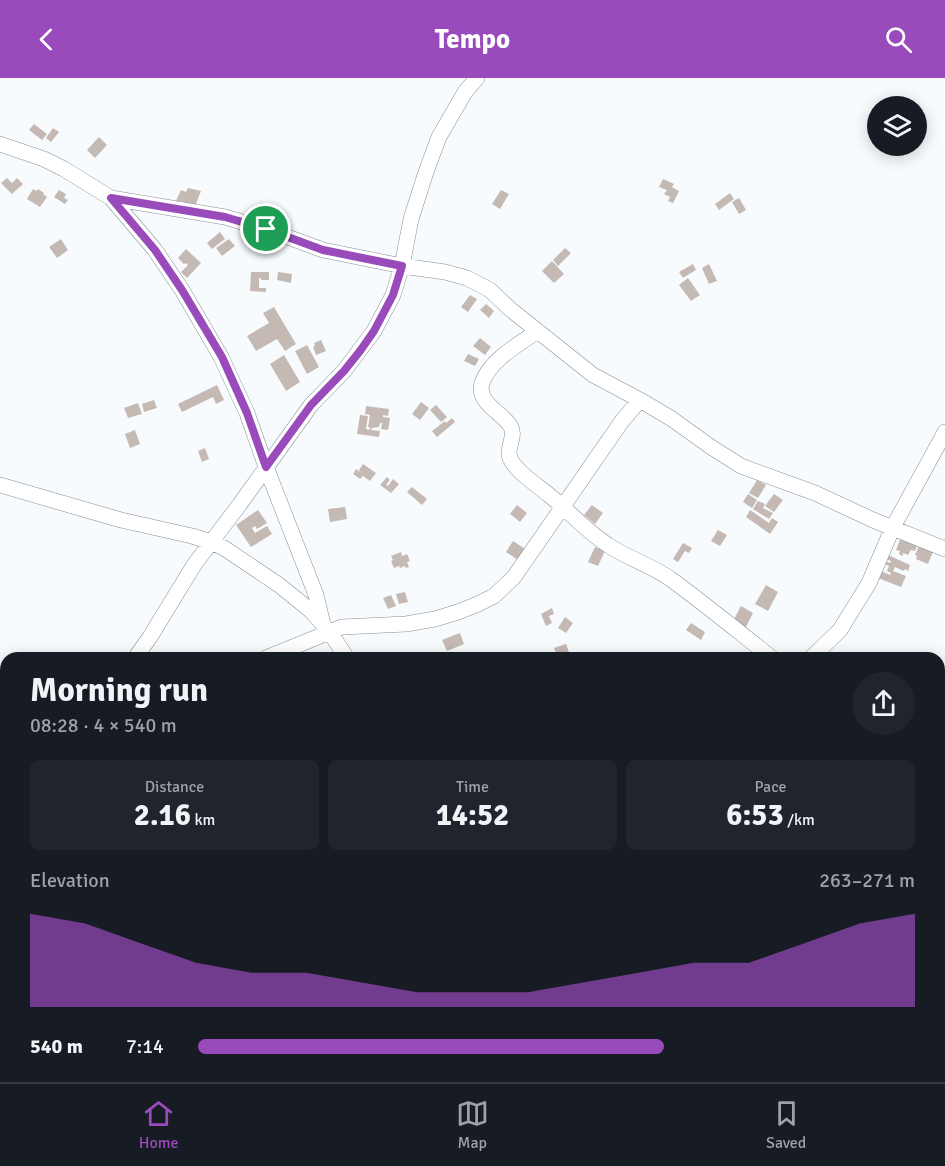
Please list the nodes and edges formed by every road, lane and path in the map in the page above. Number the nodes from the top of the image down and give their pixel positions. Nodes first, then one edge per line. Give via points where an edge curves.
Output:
1 (477, 78) edge
2 (0, 144) edge
3 (111, 198) junction
4 (402, 266) junction
5 (538, 330) junction
6 (640, 400) junction
7 (945, 432) edge
8 (266, 467) junction
9 (0, 485) edge
10 (562, 507) junction
11 (893, 527) junction
12 (211, 542) junction
13 (945, 549) edge
14 (326, 627) junction
15 (139, 652) edge
16 (278, 652) edge
17 (343, 652) edge
18 (764, 652) edge
19 (817, 652) edge

1 - 4 street via 439,137 411,219
2 - 3 street via 44,159
3 - 4 street via 225,217 323,250
3 - 8 street via 155,250 222,357
4 - 5 street via 466,278 490,290
4 - 8 street via 393,295 374,331 344,371 311,405
5 - 6 street via 593,375
5 - 10 street via 493,366 482,390 488,404 512,428 511,460
6 - 10 street
6 - 11 street via 741,466
7 - 11 street
8 - 12 street
8 - 14 street
9 - 12 street
10 - 14 street via 514,577 494,596 435,619
10 - 18 street via 605,544 673,581
11 - 13 street
11 - 19 street via 869,583 840,630
12 - 14 street via 279,585
12 - 15 street
14 - 16 street
14 - 17 street

